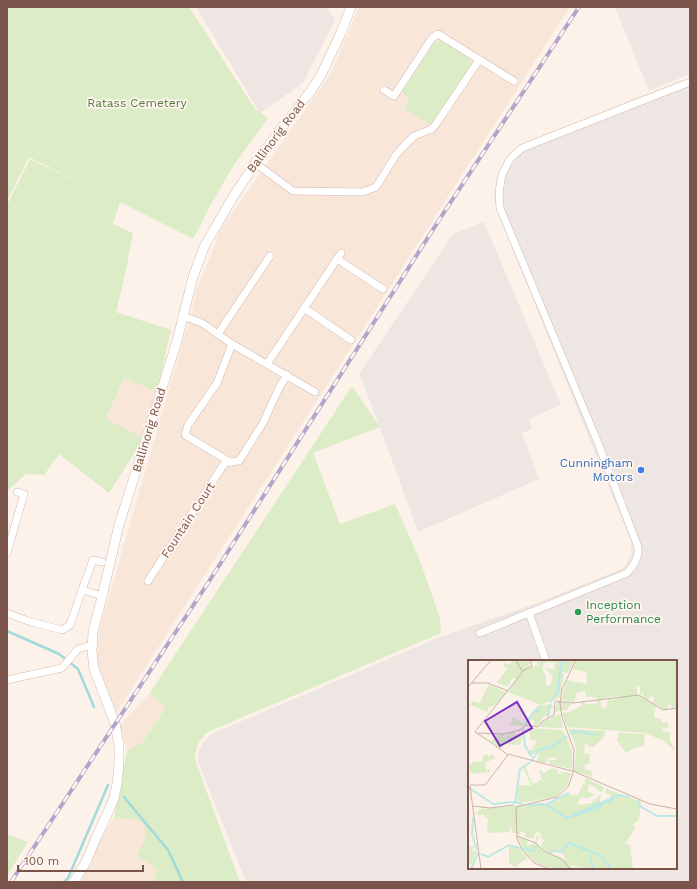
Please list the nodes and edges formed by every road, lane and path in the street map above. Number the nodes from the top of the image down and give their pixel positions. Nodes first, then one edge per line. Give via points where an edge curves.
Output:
1 (349, 8) edge
2 (479, 60) junction
3 (514, 81) dead end
4 (690, 82) edge
5 (384, 90) dead end
6 (255, 163) junction
7 (270, 256) dead end
8 (383, 289) dead end
9 (304, 308) junction
10 (184, 316) junction
11 (218, 334) junction
12 (351, 340) dead end
13 (232, 344) junction
14 (267, 364) junction
15 (287, 375) junction
16 (315, 392) dead end
17 (230, 462) junction
18 (17, 492) dead end
19 (7, 553) edge
20 (102, 562) dead end
21 (148, 581) dead end
22 (82, 590) junction
23 (102, 596) junction
24 (7, 613) edge
25 (529, 613) junction
26 (480, 633) dead end
27 (92, 645) junction
28 (546, 660) edge
29 (7, 680) edge
30 (74, 882) edge

1 - 6 street, Ballinorig Road via 340,35 320,77
2 - 3 street
2 - 5 street via 438,34 432,38 394,96
2 - 6 street via 432,129 414,136 396,154 376,187 363,192 293,191
4 - 25 street via 522,148 510,159 502,175 498,192 500,208 598,442 639,553 627,573
6 - 10 street, Ballinorig Road via 204,247 193,277
7 - 11 street
8 - 9 street via 339,256
9 - 12 street
9 - 14 street
10 - 11 street via 202,323
10 - 23 street, Ballinorig Road via 119,525
11 - 13 street
13 - 14 street
13 - 17 street via 217,383 188,425 185,435
14 - 15 street
15 - 16 street
15 - 17 street, Fountain Court via 263,423 239,460
17 - 21 street, Fountain Court via 224,464
18 - 19 street via 24,494
20 - 22 street via 93,560
22 - 23 street
22 - 24 street via 70,625 62,630
23 - 27 street, Ballinorig Road
25 - 26 street
25 - 28 street
27 - 29 street via 78,649 62,668
27 - 30 street, Ballinorig Road via 94,669 115,723 119,765 114,798 86,862

